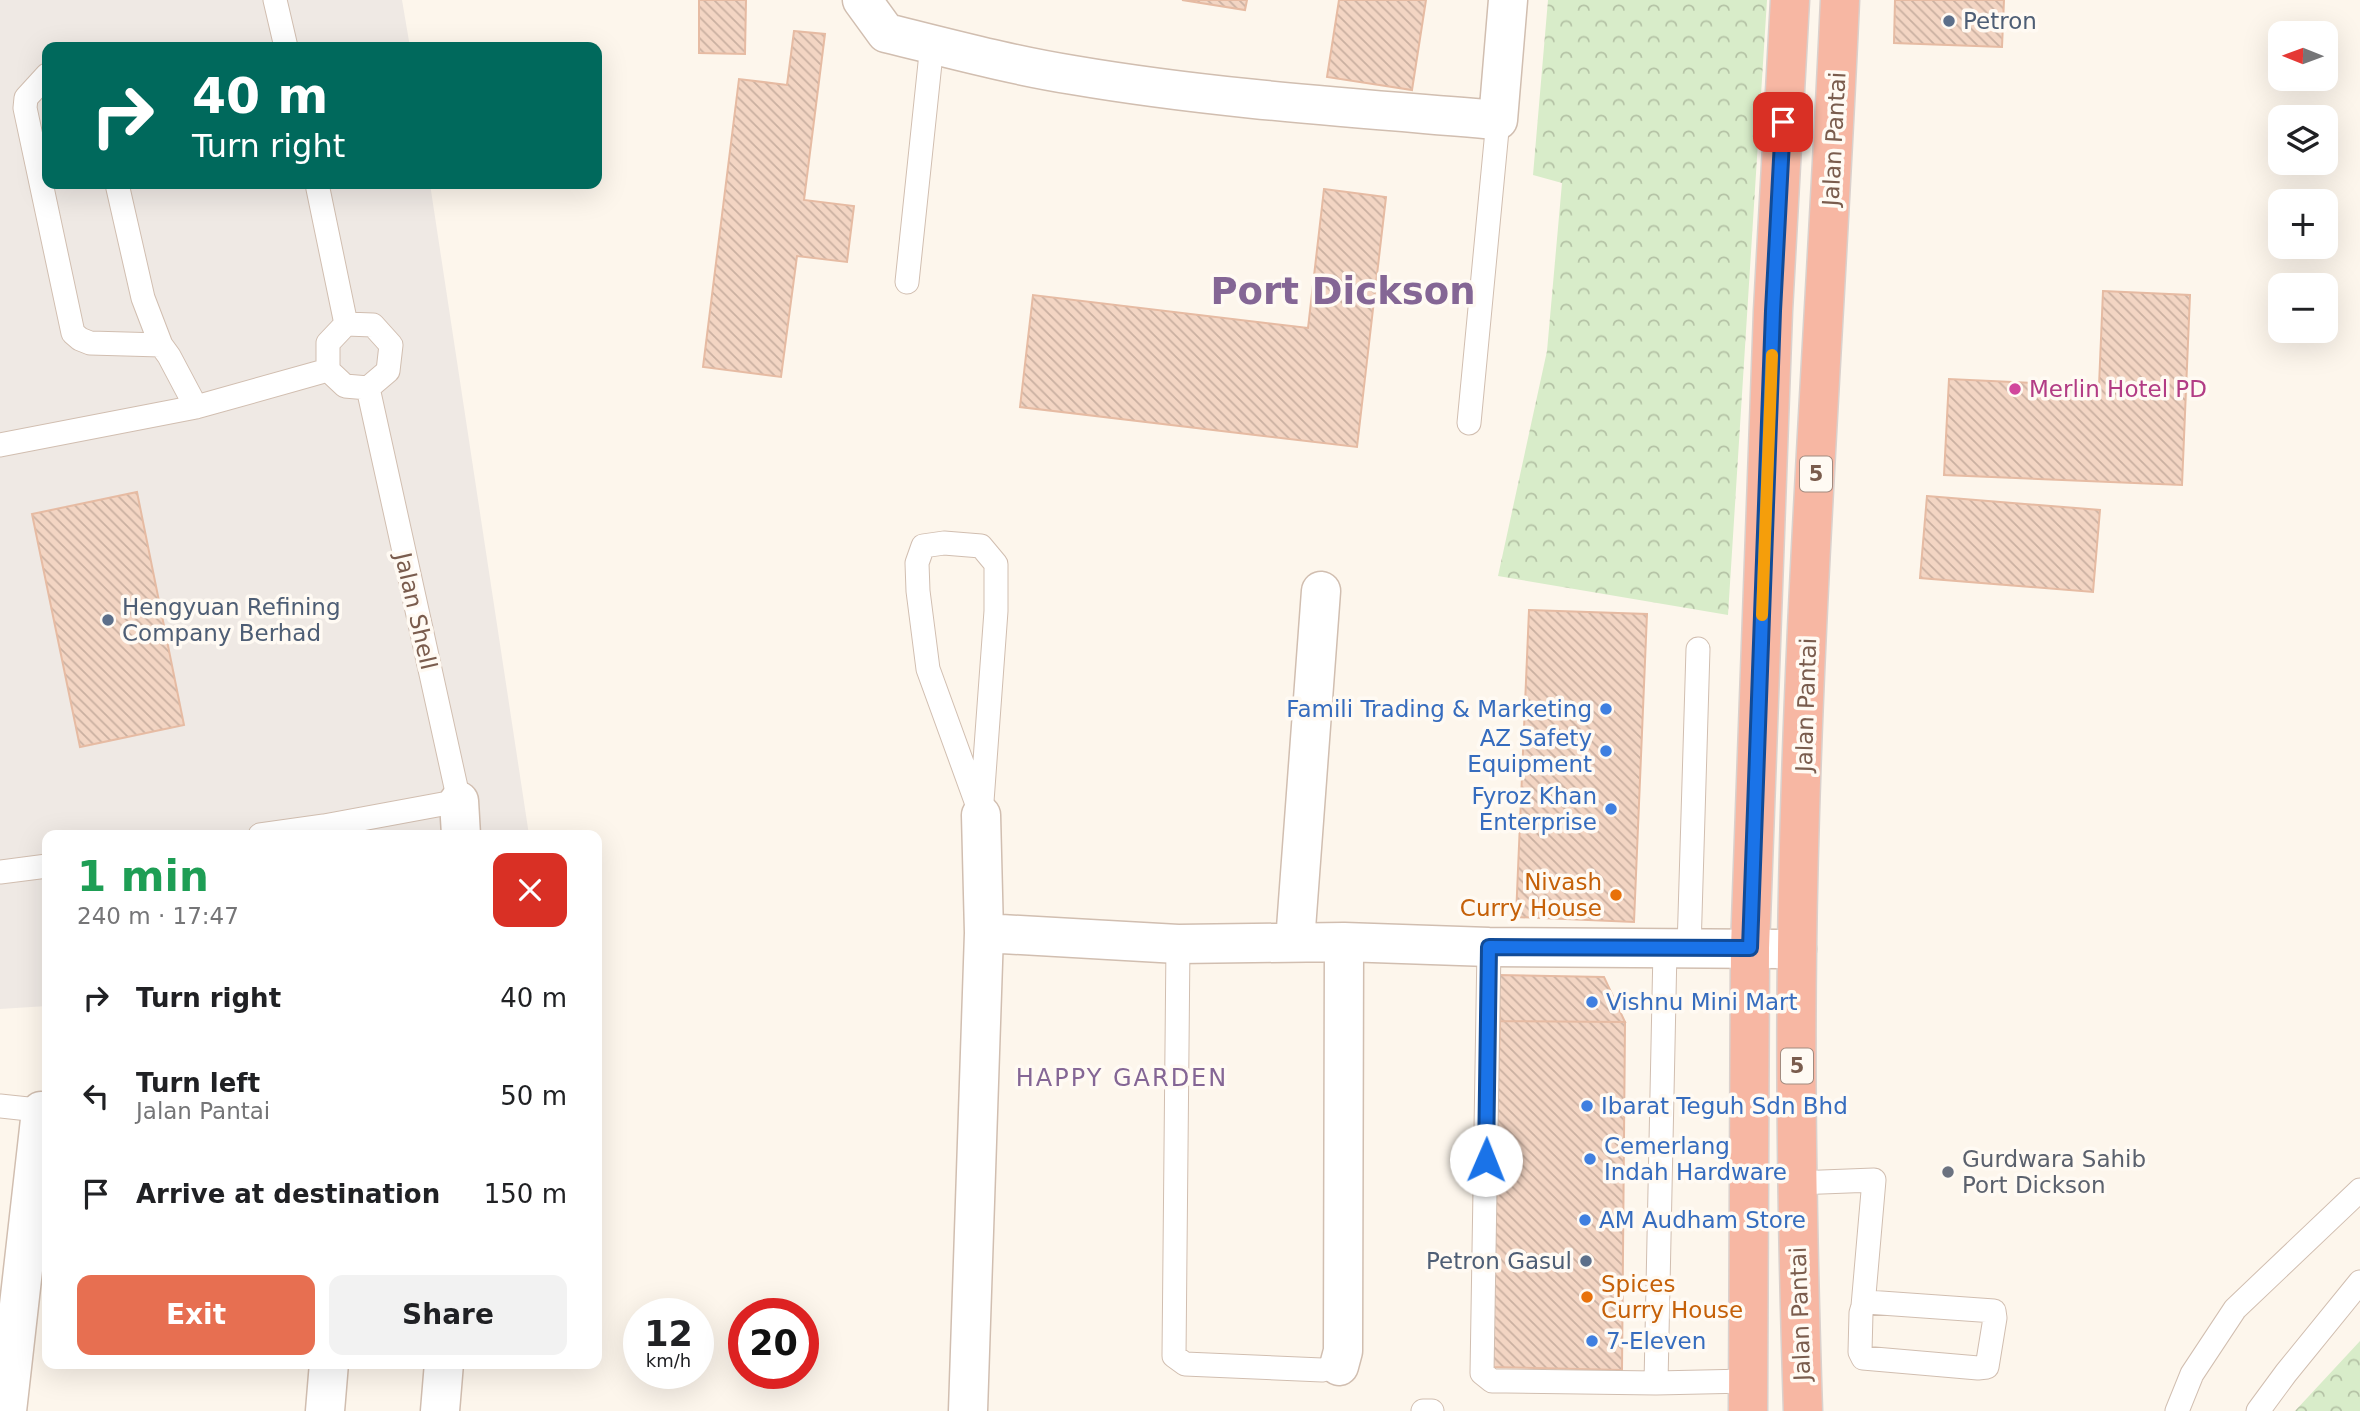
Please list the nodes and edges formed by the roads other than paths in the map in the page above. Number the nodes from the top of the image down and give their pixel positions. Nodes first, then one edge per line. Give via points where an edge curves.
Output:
1 (275, 0) edge
2 (862, 0) edge
3 (1508, 0) edge
4 (1790, 0) edge
5 (1840, 0) edge
6 (285, 42) edge
7 (932, 44) junction
8 (42, 80) edge
9 (1497, 120) junction
10 (42, 188) edge
11 (42, 189) edge
12 (118, 189) edge
13 (318, 189) edge
14 (907, 282) dead end
15 (346, 324) junction
16 (160, 345) junction
17 (328, 370) junction
18 (368, 388) junction
19 (196, 407) junction
20 (1469, 423) dead end
21 (0, 445) edge
22 (1321, 591) dead end
23 (1698, 649) dead end
24 (981, 815) junction
25 (460, 818) edge
26 (296, 830) edge
27 (42, 867) edge
28 (0, 872) edge
29 (984, 933) junction
30 (1295, 942) junction
31 (1344, 942) junction
32 (1178, 944) junction
33 (1489, 947) junction
34 (1750, 948) junction
35 (1677, 949) junction
36 (1797, 949) junction
37 (0, 1106) edge
38 (42, 1111) edge
39 (42, 1127) edge
40 (1796, 1183) junction
41 (2360, 1190) edge
42 (2360, 1282) edge
43 (1863, 1306) junction
44 (1339, 1366) joint
45 (328, 1369) edge
46 (444, 1369) edge
47 (1656, 1383) junction
48 (1748, 1396) edge
49 (7, 1411) edge
50 (325, 1411) edge
51 (440, 1411) edge
52 (968, 1411) edge
53 (1423, 1411) edge
54 (1432, 1411) edge
55 (1803, 1411) edge
56 (2177, 1411) edge
57 (2258, 1411) edge

1 - 6 lane
2 - 7 street via 886,33
3 - 9 street
4 - 34 highway, Jalan Pantai / 5 via 1773,311
5 - 36 highway, Jalan Pantai / 5 via 1810,580
7 - 9 street via 1071,75 1176,90
7 - 14 lane
8 - 10 lane via 26,98 25,108
9 - 20 lane
11 - 16 lane via 73,333 90,343
12 - 16 lane via 143,298
13 - 15 lane
15 - 17 lane via 328,343
15 - 18 lane via 373,325 391,345 388,371
16 - 19 lane
17 - 18 lane via 345,386
17 - 19 lane
18 - 25 lane, Jalan Shell
19 - 21 lane
22 - 30 street
23 - 35 lane
24 - 24 lane via 928,668 918,591 917,564 923,546 981,546 996,564
24 - 29 street
25 - 26 lane
27 - 28 lane
29 - 32 street
29 - 52 street
30 - 31 street
30 - 32 street
31 - 33 street
31 - 44 street via 1343,1350
32 - 44 lane via 1174,1356 1185,1364 1322,1370
33 - 35 street
33 - 47 lane via 1482,1373 1492,1381
34 - 35 street
34 - 36 street
34 - 48 highway, Jalan Pantai / 5
35 - 47 lane
36 - 40 highway, Jalan Pantai / 5
37 - 38 lane
39 - 49 street
40 - 43 lane via 1874,1180
40 - 55 highway, Jalan Pantai / 5
41 - 56 lane via 2235,1309 2192,1374
42 - 57 lane
43 - 43 lane via 1867,1302 1994,1311 1987,1367 1863,1358
45 - 50 street
46 - 51 street
47 - 48 lane
53 - 54 lane

